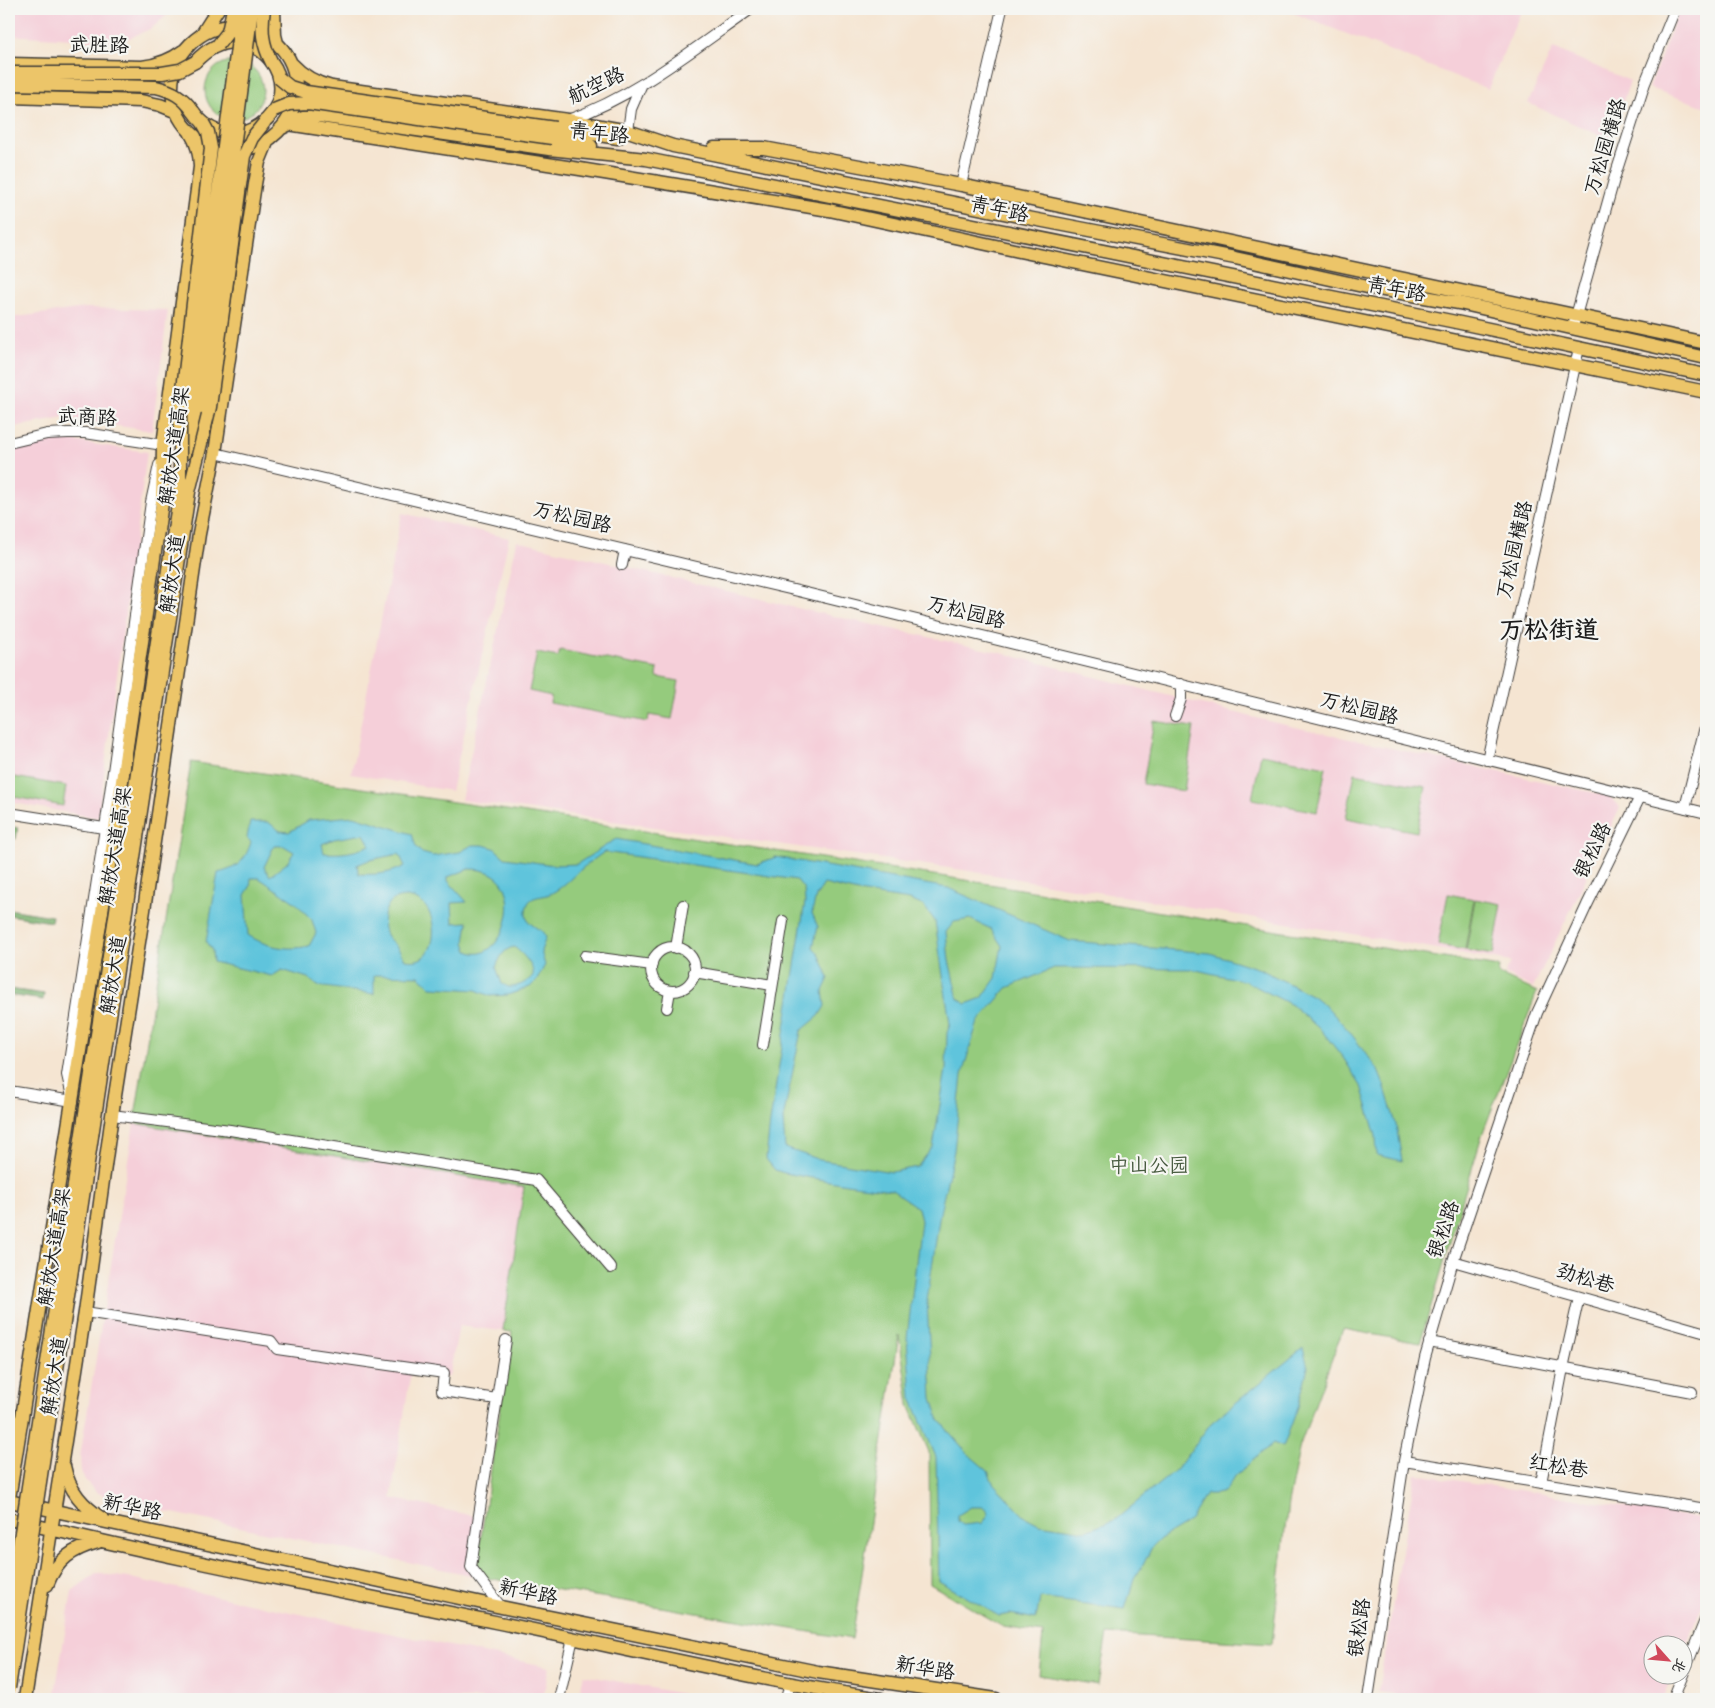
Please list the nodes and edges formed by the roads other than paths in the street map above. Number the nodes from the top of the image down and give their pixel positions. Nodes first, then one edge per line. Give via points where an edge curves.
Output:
1 (218, 9) edge
2 (233, 9) edge
3 (242, 9) edge
4 (252, 9) edge
5 (264, 9) edge
6 (274, 9) edge
7 (751, 9) edge
8 (1002, 9) edge
9 (1675, 9) edge
10 (201, 36) junction
11 (278, 43) junction
12 (218, 45) junction
13 (185, 50) junction
14 (272, 63) junction
15 (291, 63) junction
16 (9, 64) edge
17 (9, 73) edge
18 (279, 78) junction
19 (9, 84) edge
20 (642, 85) junction
21 (9, 98) edge
22 (274, 110) junction
23 (176, 112) junction
24 (568, 120) junction
25 (203, 123) junction
26 (264, 123) junction
27 (285, 126) junction
28 (190, 132) junction
29 (628, 132) junction
30 (554, 133) junction
31 (268, 140) junction
32 (673, 146) junction
33 (688, 149) junction
34 (646, 159) junction
35 (768, 182) junction
36 (943, 182) junction
37 (961, 185) junction
38 (877, 187) junction
39 (841, 212) junction
40 (1132, 239) junction
41 (1215, 239) junction
42 (1267, 250) junction
43 (1208, 273) junction
44 (1358, 285) junction
45 (1282, 305) junction
46 (1576, 316) junction
47 (1572, 329) junction
48 (1644, 330) junction
49 (1706, 343) edge
50 (1579, 348) junction
51 (1706, 353) edge
52 (1706, 358) edge
53 (1575, 365) junction
54 (1706, 375) edge
55 (1633, 377) junction
56 (1706, 380) edge
57 (1706, 392) edge
58 (9, 443) edge
59 (163, 445) junction
60 (215, 453) junction
61 (184, 491) junction
62 (625, 550) junction
63 (622, 566) dead end
64 (1181, 684) junction
65 (1175, 716) dead end
66 (1706, 723) edge
67 (1487, 760) junction
68 (1640, 797) junction
69 (1685, 808) junction
70 (9, 813) edge
71 (1706, 813) edge
72 (110, 829) junction
73 (683, 905) dead end
74 (783, 921) dead end
75 (676, 948) junction
76 (585, 956) dead end
77 (652, 966) junction
78 (694, 972) junction
79 (772, 985) junction
80 (670, 991) junction
81 (667, 1008) dead end
82 (762, 1045) dead end
83 (9, 1091) edge
84 (73, 1101) junction
85 (112, 1115) junction
86 (1453, 1261) junction
87 (611, 1268) dead end
88 (1579, 1297) junction
89 (85, 1312) junction
90 (1706, 1334) edge
91 (506, 1340) dead end
92 (1429, 1342) junction
93 (1563, 1368) junction
94 (1692, 1392) dead end
95 (497, 1399) junction
96 (17, 1448) junction
97 (64, 1451) junction
98 (1404, 1461) junction
99 (9, 1466) edge
100 (1541, 1483) junction
101 (9, 1500) edge
102 (1706, 1509) edge
103 (55, 1511) junction
104 (9, 1519) edge
105 (108, 1523) junction
106 (52, 1530) junction
107 (101, 1541) junction
108 (41, 1604) junction
109 (501, 1607) junction
110 (9, 1611) edge
111 (1706, 1618) edge
112 (572, 1638) junction
113 (790, 1683) junction
114 (9, 1688) edge
115 (25, 1699) edge
116 (558, 1699) edge
117 (786, 1699) edge
118 (881, 1699) edge
119 (996, 1699) edge
120 (1368, 1699) edge
121 (1673, 1699) edge

1 - 10 main road
2 - 12 main road, bridge via 228,32
3 - 61 main road, 解放大道高架, bridge
4 - 61 main road, 解放大道高架, bridge
5 - 14 main road, bridge via 263,43
6 - 11 main road
7 - 20 street, 航空路
8 - 37 street
9 - 46 street, 万松园横路 via 1645,83 1615,176
10 - 11 main road via 220,27 242,26 262,32
10 - 13 main road
11 - 15 main road
12 - 14 main road, bridge via 244,43 260,50
12 - 17 main road, bridge via 188,67 173,72
13 - 16 main road, 武胜路 via 155,66
13 - 23 main road via 172,82
14 - 18 main road
15 - 24 main road, 青年路 via 305,76 332,86
15 - 27 main road via 295,74 295,102
18 - 22 main road
18 - 30 main road, bridge via 290,87 306,92
19 - 25 main road, bridge via 156,87 181,97
20 - 24 street, 航空路 via 593,111
20 - 29 street, 航空路 via 631,109
21 - 23 main road via 147,102
22 - 26 main road
22 - 30 main road, bridge via 289,104 308,103
23 - 28 main road
24 - 29 main road, 青年路
25 - 26 main road, bridge via 220,132 238,134
25 - 61 main road, bridge via 211,148 182,402
26 - 61 main road, bridge via 244,156 210,407
27 - 31 main road
27 - 34 main road, 青年路 via 303,117 318,116 549,149
27 - 39 main road via 590,170
28 - 31 main road via 207,144 230,150 244,150
28 - 59 main road, 解放大道 via 199,150 200,167
29 - 32 main road, 青年路
30 - 32 main road
30 - 34 main road
31 - 60 main road, 解放大道 via 255,184
32 - 33 main road, 青年路
33 - 36 main road via 764,148
33 - 38 main road, 青年路
34 - 35 main road, 青年路
35 - 39 main road
35 - 43 main road, 青年路
36 - 37 main road
36 - 38 main road
37 - 41 main road
38 - 40 main road, 青年路
39 - 45 main road
40 - 41 main road
40 - 44 main road, 青年路
41 - 42 main road
42 - 44 main road
42 - 46 main road
43 - 45 main road
43 - 50 main road, 青年路
44 - 47 main road, 青年路
45 - 53 main road
46 - 47 street, 万松园横路
46 - 48 main road
47 - 52 main road, 青年路
48 - 49 main road
48 - 51 main road
50 - 53 street, 万松园横路
50 - 54 main road, 青年路
53 - 55 main road
53 - 67 street, 万松园横路
55 - 56 main road
55 - 57 main road
58 - 59 street, 武商路 via 47,434 85,433
59 - 72 main road, 解放大道 via 162,503
60 - 62 street, 万松园路
60 - 85 main road, 解放大道 via 199,534
61 - 110 main road, 解放大道高架, bridge
61 - 114 main road, 解放大道高架, bridge
62 - 63 street
62 - 64 street, 万松园路
64 - 65 street via 1182,699
64 - 67 street, 万松园路
66 - 69 street
67 - 68 street, 万松园路
68 - 69 street, 万松园路
68 - 86 street, 银松路 via 1538,1013
69 - 71 street, 万松园路
70 - 72 street
72 - 84 main road, 解放大道
73 - 75 street
74 - 79 street
75 - 77 street via 663,950
75 - 78 street via 692,959
76 - 77 street
77 - 80 street via 651,972 658,985
78 - 79 street
78 - 80 street via 683,988
79 - 82 street
80 - 81 street
83 - 84 street
84 - 96 main road, 解放大道
85 - 87 street via 230,1130 536,1180
85 - 89 main road, 解放大道
86 - 88 street, 劲松巷
86 - 92 street, 银松路
88 - 90 street, 劲松巷
88 - 93 street
89 - 95 street via 271,1340 277,1349 444,1373 442,1391
89 - 97 main road, 解放大道
91 - 95 street
92 - 93 street
92 - 98 street, 银松路
93 - 94 street
93 - 100 street
95 - 109 street via 471,1567
96 - 99 main road
96 - 101 main road, 解放大道
97 - 103 main road, 解放大道
97 - 105 main road via 66,1479 78,1499
98 - 100 street, 红松巷
98 - 120 street, 银松路
100 - 102 street, 红松巷
101 - 103 main road, 新华路
103 - 105 main road, 新华路
103 - 106 main road, 解放大道
104 - 106 main road, 新华路
105 - 109 main road, 新华路
106 - 107 main road, 新华路
106 - 108 main road, 解放大道
107 - 108 main road via 82,1546 59,1564 50,1577
107 - 112 main road, 新华路
108 - 115 main road, 解放大道
109 - 119 main road, 新华路 via 818,1672
111 - 121 street
112 - 113 main road, 新华路
112 - 116 street
113 - 117 street
113 - 118 main road, 新华路

